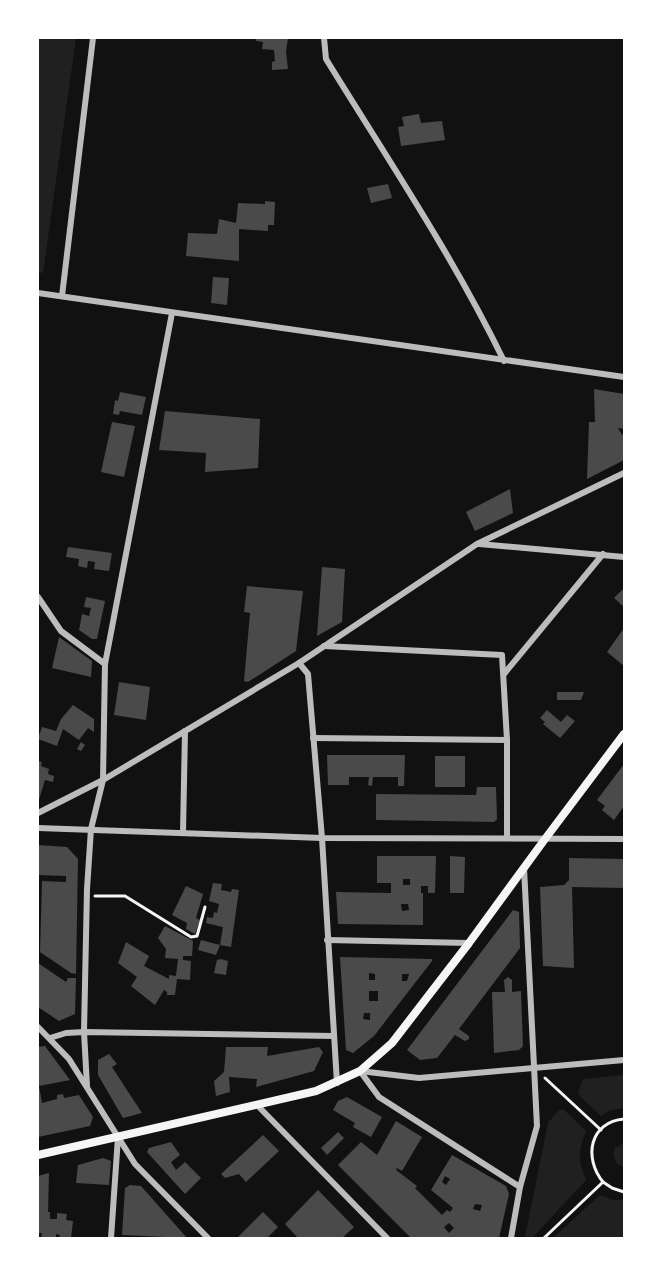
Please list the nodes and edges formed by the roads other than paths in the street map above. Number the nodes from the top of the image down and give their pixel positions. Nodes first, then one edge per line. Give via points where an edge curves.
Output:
1 (93, 38) edge
2 (324, 38) edge
3 (38, 293) edge
4 (62, 296) junction
5 (172, 313) junction
6 (504, 361) junction
7 (624, 377) edge
8 (624, 473) edge
9 (477, 544) junction
10 (603, 554) junction
11 (624, 557) edge
12 (38, 597) edge
13 (324, 646) junction
14 (299, 663) junction
15 (105, 664) junction
16 (503, 674) junction
17 (184, 731) junction
18 (624, 734) edge
19 (313, 738) junction
20 (507, 740) junction
21 (104, 780) junction
22 (38, 813) edge
23 (38, 828) edge
24 (91, 829) junction
25 (183, 833) junction
26 (507, 837) junction
27 (322, 838) junction
28 (545, 839) junction
29 (624, 839) edge
30 (524, 867) junction
31 (327, 940) junction
32 (469, 943) junction
33 (38, 1027) edge
34 (84, 1032) junction
35 (334, 1036) junction
36 (50, 1038) junction
37 (624, 1060) edge
38 (535, 1069) junction
39 (360, 1071) junction
40 (337, 1083) junction
41 (87, 1086) junction
42 (257, 1105) junction
43 (118, 1136) junction
44 (38, 1155) edge
45 (520, 1187) junction
46 (206, 1238) edge
47 (111, 1239) edge
48 (387, 1239) edge
49 (511, 1239) edge

1 - 4 street
2 - 6 street via 326,59 484,318
3 - 4 street
4 - 5 street
5 - 6 street
5 - 15 street
6 - 7 street
8 - 9 street
9 - 10 street
9 - 13 street
10 - 11 street
10 - 16 street
12 - 15 street via 61,631
13 - 14 street
13 - 16 street via 502,655
14 - 17 street
14 - 19 street via 308,674
15 - 21 street
16 - 20 street
17 - 21 street
17 - 25 street
18 - 28 main road
19 - 20 street
19 - 27 street
20 - 26 street
21 - 22 street
21 - 24 street
23 - 24 street
24 - 25 street
24 - 34 street
25 - 27 street
26 - 27 street
26 - 28 street
27 - 31 street
28 - 29 street
28 - 30 main road
30 - 32 main road
30 - 38 street
31 - 32 street
31 - 35 street
32 - 39 main road via 392,1043
33 - 36 street
34 - 35 street
34 - 36 street
34 - 41 street
35 - 40 street
36 - 41 street
37 - 38 street
38 - 39 street via 419,1078
38 - 45 street via 537,1126
39 - 40 main road
39 - 45 street via 379,1097
40 - 42 main road
41 - 43 street
42 - 43 main road
42 - 48 street
43 - 44 main road
43 - 46 street via 135,1164
43 - 47 street
45 - 49 street

